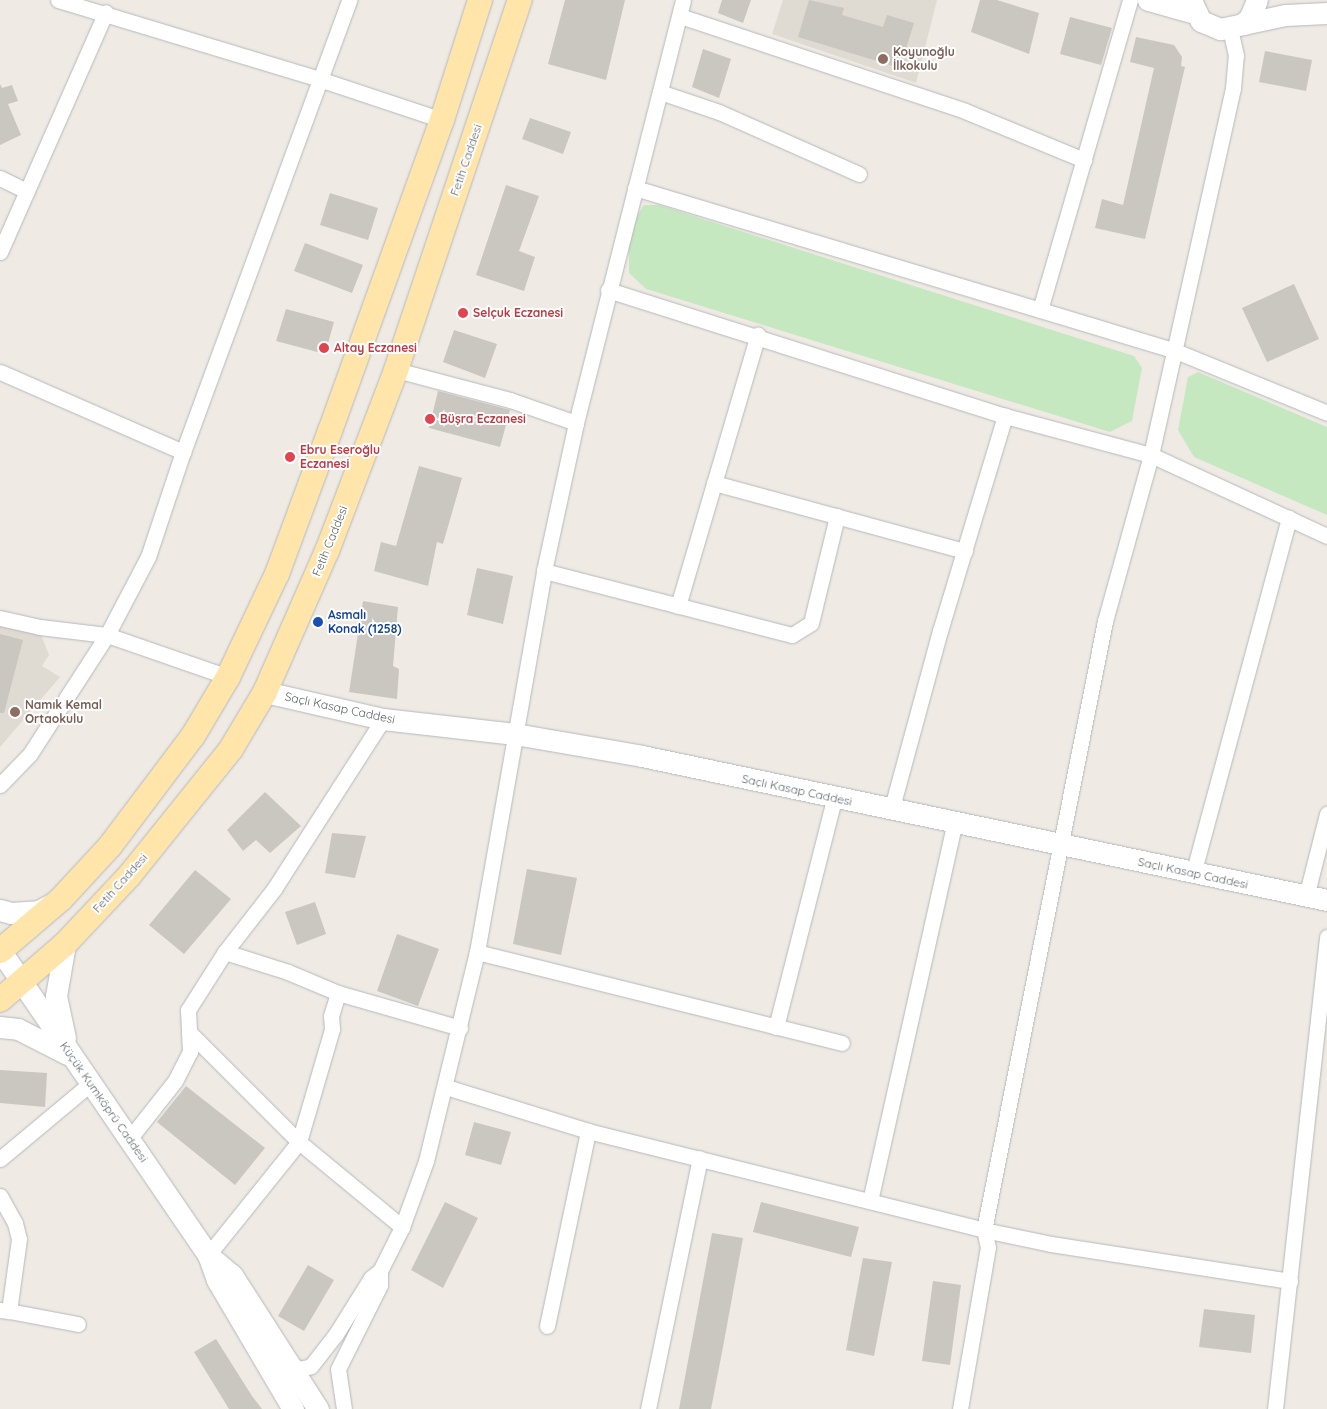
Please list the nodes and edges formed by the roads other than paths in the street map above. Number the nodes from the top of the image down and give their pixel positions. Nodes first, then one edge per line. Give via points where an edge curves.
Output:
1 (58, 0) edge
2 (349, 0) edge
3 (480, 0) edge
4 (520, 0) edge
5 (683, 0) edge
6 (1130, 0) edge
7 (1148, 0) edge
8 (1257, 0) edge
9 (1193, 6) edge
10 (104, 8) edge
11 (1327, 13) edge
12 (680, 16) junction
13 (1237, 26) junction
14 (319, 79) junction
15 (660, 92) junction
16 (442, 120) junction
17 (1084, 160) junction
18 (859, 174) dead end
19 (0, 178) edge
20 (635, 188) junction
21 (28, 191) junction
22 (0, 252) edge
23 (608, 290) junction
24 (1040, 310) junction
25 (758, 335) junction
26 (1173, 350) junction
27 (396, 370) junction
28 (0, 372) edge
29 (1327, 413) edge
30 (1005, 416) junction
31 (576, 423) junction
32 (183, 452) junction
33 (1151, 455) junction
34 (714, 483) junction
35 (837, 516) junction
36 (1289, 518) junction
37 (1327, 536) edge
38 (965, 551) junction
39 (544, 570) junction
40 (678, 606) junction
41 (0, 618) edge
42 (107, 635) junction
43 (228, 678) junction
44 (265, 692) junction
45 (383, 719) junction
46 (515, 734) junction
47 (0, 785) edge
48 (834, 798) junction
49 (891, 811) junction
50 (1327, 814) edge
51 (954, 822) junction
52 (1059, 842) junction
53 (1193, 874) junction
54 (1306, 897) junction
55 (61, 899) junction
56 (1327, 900) edge
57 (0, 910) edge
58 (1327, 937) edge
59 (65, 944) junction
60 (0, 951) edge
61 (225, 952) junction
62 (477, 952) junction
63 (23, 983) junction
64 (338, 993) junction
65 (0, 1000) edge
66 (0, 1027) edge
67 (776, 1027) junction
68 (460, 1028) junction
69 (189, 1032) junction
70 (842, 1043) dead end
71 (74, 1058) junction
72 (91, 1083) junction
73 (446, 1087) junction
74 (588, 1131) junction
75 (130, 1138) junction
76 (299, 1142) junction
77 (700, 1158) junction
78 (0, 1159) edge
79 (0, 1196) edge
80 (870, 1201) junction
81 (402, 1227) junction
82 (984, 1230) junction
83 (208, 1255) junction
84 (380, 1271) junction
85 (1290, 1281) junction
86 (4, 1310) edge
87 (78, 1324) dead end
88 (547, 1326) dead end
89 (290, 1364) junction
90 (293, 1409) edge
91 (318, 1409) edge
92 (344, 1409) edge
93 (648, 1409) edge
94 (960, 1409) edge
95 (1275, 1409) edge

1 - 10 street
2 - 14 street
3 - 16 main road
4 - 27 main road, Fetih Caddesi
5 - 12 street
6 - 17 street
7 - 9 street
8 - 13 street via 1250,17
9 - 13 street via 1210,26
10 - 14 street
10 - 21 street
11 - 13 street via 1285,15
12 - 15 street
12 - 17 street via 965,111
13 - 26 street via 1233,88
14 - 16 street
14 - 32 street
15 - 18 street via 719,112
15 - 20 street
16 - 43 main road via 276,574
17 - 24 street
19 - 21 street
20 - 23 street
20 - 24 street
21 - 22 street
23 - 25 street
23 - 31 street
24 - 26 street
25 - 30 street
25 - 34 street
26 - 29 street
26 - 33 street
27 - 31 street via 510,400
27 - 44 main road, Fetih Caddesi via 328,551
28 - 32 street
30 - 33 street
30 - 38 street
31 - 39 street
32 - 42 street via 148,557
33 - 36 street
33 - 52 street via 1105,621
34 - 35 street
34 - 40 street
35 - 38 street
35 - 40 street via 811,623 800,631 783,635
36 - 37 street
36 - 53 street
38 - 49 street
39 - 40 street
39 - 46 street
41 - 42 street via 40,627
42 - 43 street
42 - 47 street via 30,754
43 - 55 main road via 193,736 110,846
44 - 45 street, Saçlı Kasap Caddesi
44 - 59 main road, Fetih Caddesi via 232,749 129,876
45 - 46 street, Saçlı Kasap Caddesi
45 - 61 street via 274,889
46 - 48 street, Saçlı Kasap Caddesi via 642,756
46 - 62 street
48 - 49 street, Saçlı Kasap Caddesi
48 - 67 street
49 - 51 street, Saçlı Kasap Caddesi
50 - 54 street
51 - 52 street, Saçlı Kasap Caddesi
51 - 80 street
52 - 53 street, Saçlı Kasap Caddesi
52 - 82 street
53 - 54 street, Saçlı Kasap Caddesi
54 - 56 street, Saçlı Kasap Caddesi
55 - 57 street via 38,911 11,913
55 - 60 main road
58 - 85 street
59 - 63 main road, Fetih Caddesi
59 - 71 street via 56,996 60,1027
60 - 63 street, Küçük Kumköprü Caddesi
61 - 64 street via 288,972
61 - 69 street via 188,1010
62 - 67 street
62 - 68 street
63 - 65 main road, Fetih Caddesi
63 - 71 street, Küçük Kumköprü Caddesi
64 - 68 street
64 - 76 street via 331,1016 332,1029
66 - 71 street via 26,1032
67 - 70 street
68 - 73 street
69 - 75 street via 190,1052 175,1081
69 - 76 street
71 - 72 street, Küçük Kumköprü Caddesi
72 - 75 street, Küçük Kumköprü Caddesi
72 - 78 street
73 - 74 street
73 - 81 street via 426,1161
74 - 77 street
74 - 88 street
75 - 83 street, Küçük Kumköprü Caddesi
76 - 81 street
76 - 83 street
77 - 80 street
77 - 93 street
79 - 86 street via 15,1223 19,1239
80 - 82 street
81 - 84 street
82 - 85 street via 1051,1244
82 - 94 street via 988,1247
83 - 89 street via 232,1275
83 - 90 street via 217,1280
84 - 89 street via 371,1278 336,1334 311,1366 300,1368
84 - 92 street via 380,1285 338,1369
85 - 95 street
86 - 87 street
89 - 91 street

